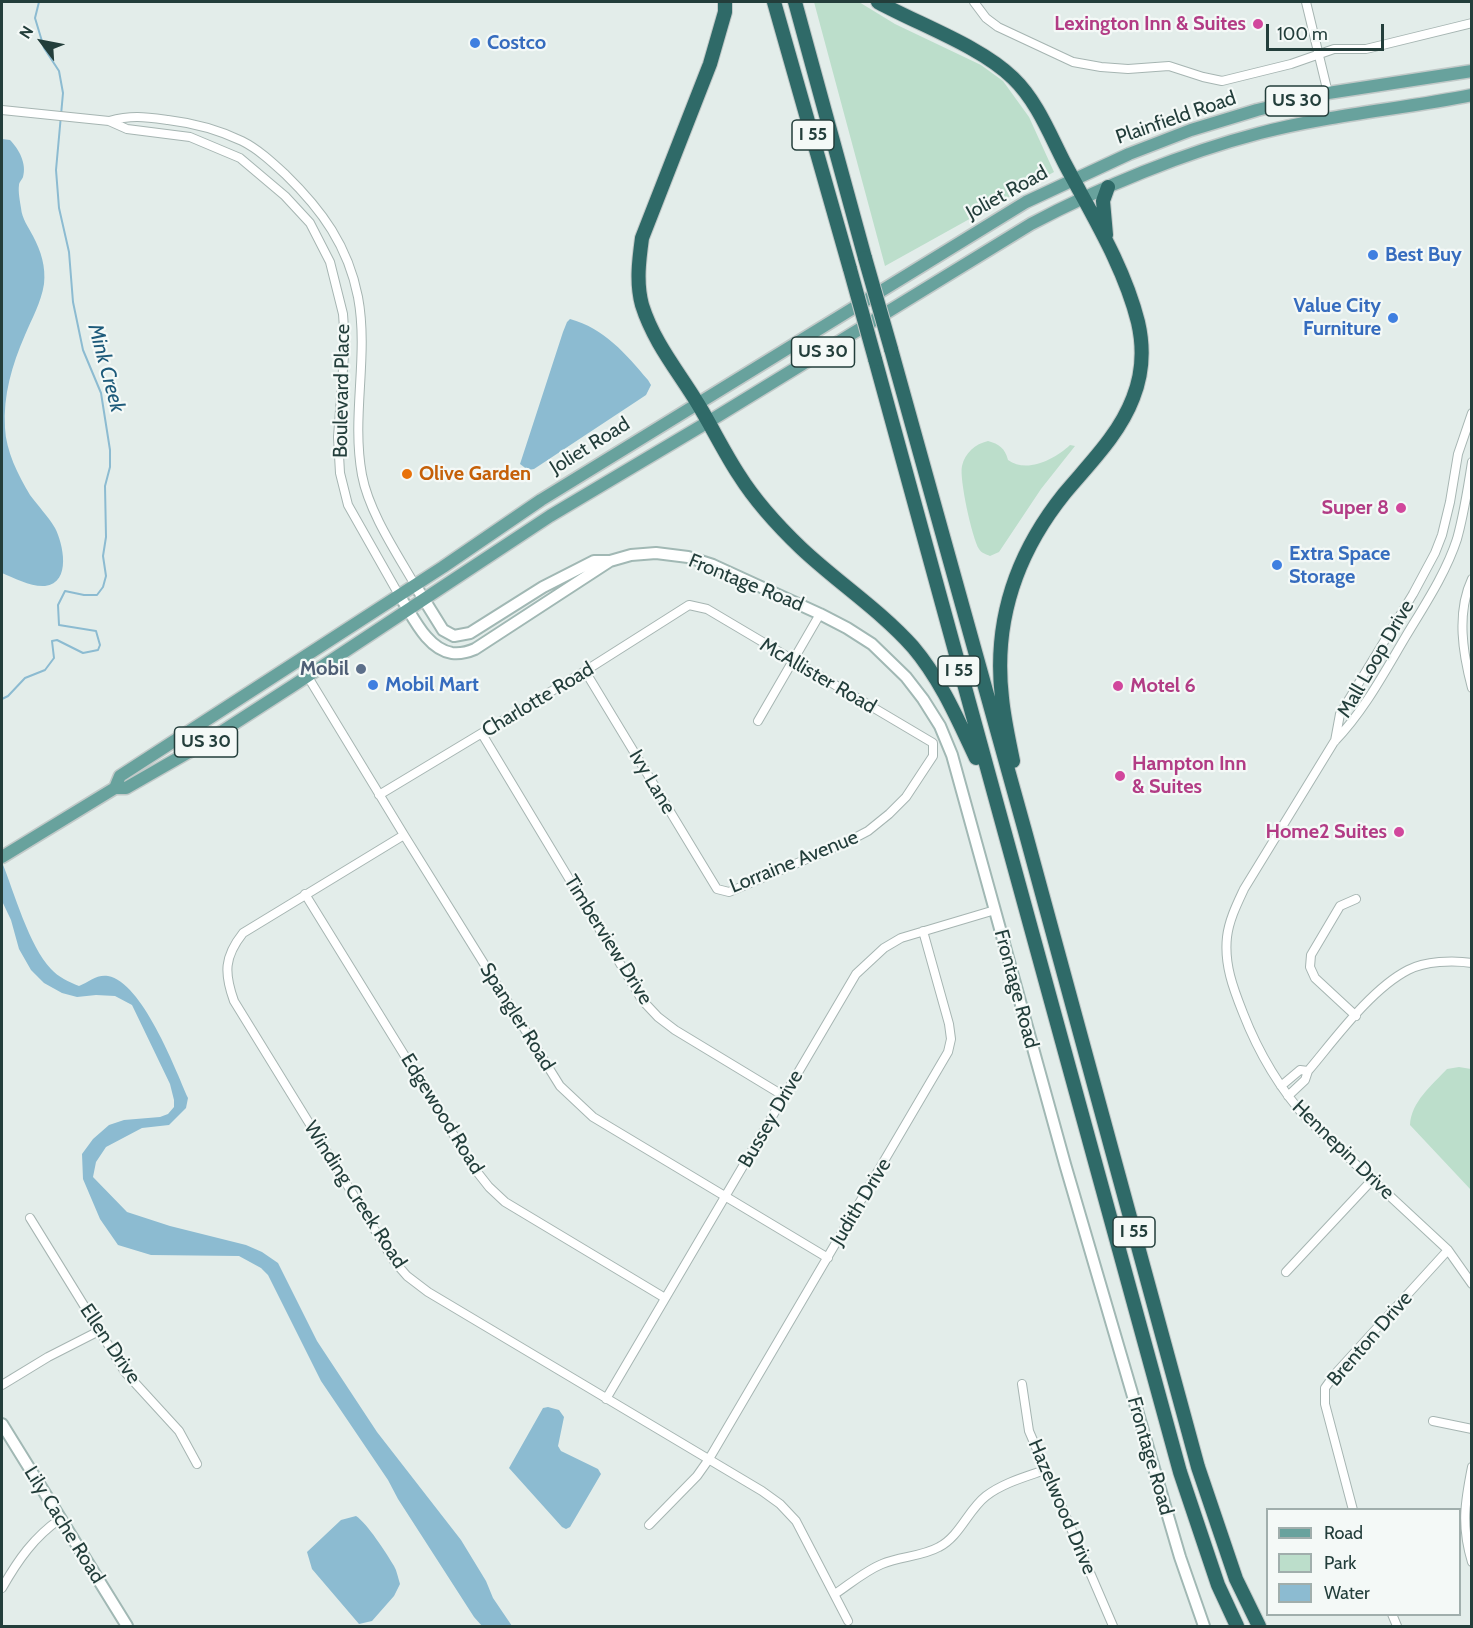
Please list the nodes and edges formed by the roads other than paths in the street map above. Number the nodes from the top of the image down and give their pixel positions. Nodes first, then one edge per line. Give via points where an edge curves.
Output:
1 (725, 2) edge
2 (774, 2) edge
3 (795, 2) edge
4 (878, 2) edge
5 (974, 2) edge
6 (1306, 2) edge
7 (1472, 23) edge
8 (1319, 55) junction
9 (1472, 71) edge
10 (1328, 93) junction
11 (1472, 95) edge
12 (2, 110) edge
13 (109, 121) junction
14 (269, 159) junction
15 (257, 171) junction
16 (1073, 179) junction
17 (1108, 187) junction
18 (1083, 198) junction
19 (1106, 240) junction
20 (697, 402) junction
21 (1472, 413) edge
22 (708, 422) junction
23 (1472, 462) edge
24 (610, 561) junction
25 (1472, 579) edge
26 (415, 585) junction
27 (399, 595) junction
28 (424, 600) junction
29 (696, 606) joint
30 (409, 609) junction
31 (820, 614) junction
32 (792, 661) junction
33 (585, 671) junction
34 (308, 676) junction
35 (1472, 688) edge
36 (758, 721) dead end
37 (482, 734) junction
38 (1334, 742) junction
39 (934, 750) joint
40 (115, 788) junction
41 (992, 790) junction
42 (379, 795) junction
43 (1025, 831) junction
44 (404, 835) junction
45 (2, 857) edge
46 (721, 891) joint
47 (305, 894) junction
48 (1356, 899) dead end
49 (994, 910) junction
50 (922, 931) junction
51 (1472, 963) edge
52 (1356, 1016) junction
53 (1308, 1071) junction
54 (1281, 1086) junction
55 (784, 1096) junction
56 (1287, 1096) junction
57 (1373, 1179) junction
58 (725, 1197) junction
59 (30, 1218) dead end
60 (1448, 1250) junction
61 (828, 1258) junction
62 (1286, 1272) dead end
63 (1472, 1284) edge
64 (664, 1298) junction
65 (99, 1331) junction
66 (1022, 1384) dead end
67 (2, 1385) edge
68 (606, 1398) junction
69 (1433, 1421) dead end
70 (2, 1424) edge
71 (1472, 1429) edge
72 (709, 1460) junction
73 (197, 1464) dead end
74 (1472, 1467) edge
75 (1045, 1470) junction
76 (1353, 1508) edge
77 (60, 1519) junction
78 (649, 1525) dead end
79 (1472, 1562) edge
80 (2, 1588) edge
81 (835, 1594) junction
82 (848, 1621) dead end
83 (128, 1626) edge
84 (1113, 1626) edge
85 (1204, 1626) edge
86 (1237, 1626) edge
87 (1259, 1626) edge

1 - 20 highway via 710,64 647,222 639,261 642,304 653,332
2 - 41 highway, I 55, bridge
3 - 43 highway, I 55, bridge
4 - 16 highway via 975,51 1014,79 1032,100
5 - 8 street via 986,18 1006,32 1082,65 1128,69 1169,66 1222,81
6 - 8 street
7 - 8 street via 1366,49 1334,49
8 - 10 street
9 - 10 main road, Plainfield Road / US 30
10 - 16 main road, Plainfield Road / US 30 via 1191,130
11 - 17 main road, Plainfield Road / US 30 via 1261,133
12 - 13 street
13 - 14 street, Boulevard Place via 128,116 184,122 243,142
13 - 15 street, Boulevard Place via 127,129 190,137 240,158
14 - 15 street
14 - 26 street, Boulevard Place via 320,210 348,263 361,326 362,474 374,512
15 - 27 street, Boulevard Place via 310,223 330,262 343,314 345,342 338,437 340,473 348,504
16 - 18 highway
16 - 20 main road, Joliet Road / US 30 via 1026,202
17 - 18 main road, Plainfield Road / US 30
17 - 19 highway via 1103,201
18 - 19 highway
18 - 22 main road, Joliet Road / US 30 via 1031,224
19 - 43 highway via 1138,324 1142,369 1124,418 1044,522 1022,560 1007,600 1001,627 1002,698
20 - 22 highway
20 - 26 main road, Joliet Road / US 30
21 - 38 street, Mall Loop Drive via 1458,454 1450,502 1435,553 1340,714
22 - 28 main road, Joliet Road / US 30 via 550,516
22 - 41 highway via 756,501 801,549 913,648 949,700
23 - 38 street, Mall Loop Drive via 1449,559 1377,685 1352,724
24 - 28 street, Frontage Road via 594,561 543,587 470,633 454,636 443,630
24 - 30 street, Frontage Road via 463,653 451,653 431,642
24 - 31 street, Frontage Road via 646,553 688,557
25 - 35 street via 1463,620 1464,658
26 - 27 main road, Joliet Road / US 30
26 - 28 street, Frontage Road
27 - 30 street, Frontage Road
27 - 40 main road, Joliet Road / US 30 via 120,776
28 - 30 main road, Joliet Road / US 30
29 - 32 street, McAllister Road
29 - 33 street, Charlotte Road via 689,605
30 - 34 main road, Joliet Road / US 30
31 - 32 street
31 - 49 street, Frontage Road via 872,644 906,677 940,726 952,755
32 - 36 street
32 - 39 street, McAllister Road via 933,743
33 - 37 street, Charlotte Road
33 - 46 street, Ivy Lane
34 - 40 main road, Joliet Road / US 30 via 192,751 126,788
34 - 42 street, Spangler Road
37 - 42 street, Charlotte Road
37 - 55 street, Timberview Drive via 642,1000 675,1030
38 - 54 street, Hennepin Drive via 1244,889 1227,935 1226,959 1232,985 1258,1049
39 - 46 street, Lorraine Avenue via 906,797 868,831 729,892
40 - 45 main road, Joliet Road / US 30
41 - 86 highway, I 55 via 1180,1472 1218,1585
42 - 44 street, Spangler Road
43 - 87 highway, I 55 via 1198,1467 1236,1579
44 - 47 street, Winding Creek Road
44 - 58 street, Spangler Road via 560,1086 593,1117
47 - 64 street, Edgewood Road via 489,1187 505,1202
47 - 68 street, Winding Creek Road via 243,933 234,945 227,971 234,1001 400,1269 428,1292
48 - 52 street via 1340,906 1311,956 1310,967 1315,978
49 - 50 street, Bussey Drive
49 - 85 street, Frontage Road via 1180,1557
50 - 55 street, Bussey Drive via 884,948 856,974
50 - 61 street, Judith Drive via 949,1024 948,1052
51 - 52 street via 1410,969 1378,992
52 - 53 street
53 - 54 street via 1300,1070
53 - 56 street via 1305,1080
54 - 56 street, Hennepin Drive
55 - 58 street, Bussey Drive
56 - 57 street, Hennepin Drive
57 - 60 street, Hennepin Drive
57 - 62 street
58 - 61 street, Spangler Road
58 - 64 street, Bussey Drive
59 - 65 street, Ellen Drive
60 - 63 street, Hennepin Drive
60 - 76 street, Brenton Drive via 1326,1388 1325,1404
61 - 72 street, Judith Drive
64 - 68 street, Bussey Drive
65 - 67 street
65 - 73 street, Ellen Drive via 125,1372 179,1431
66 - 75 street, Hazelwood Drive via 1029,1431
68 - 72 street, Winding Creek Road
69 - 71 street
70 - 77 street, Lily Cache Road
72 - 78 street, Judith Drive
72 - 81 street, Winding Creek Road via 762,1491 796,1521
74 - 79 street via 1464,1507
75 - 81 street via 1005,1485 986,1497 941,1546 880,1564
75 - 84 street, Hazelwood Drive
77 - 80 street via 30,1545
77 - 83 street, Lily Cache Road
81 - 82 street, Winding Creek Road

